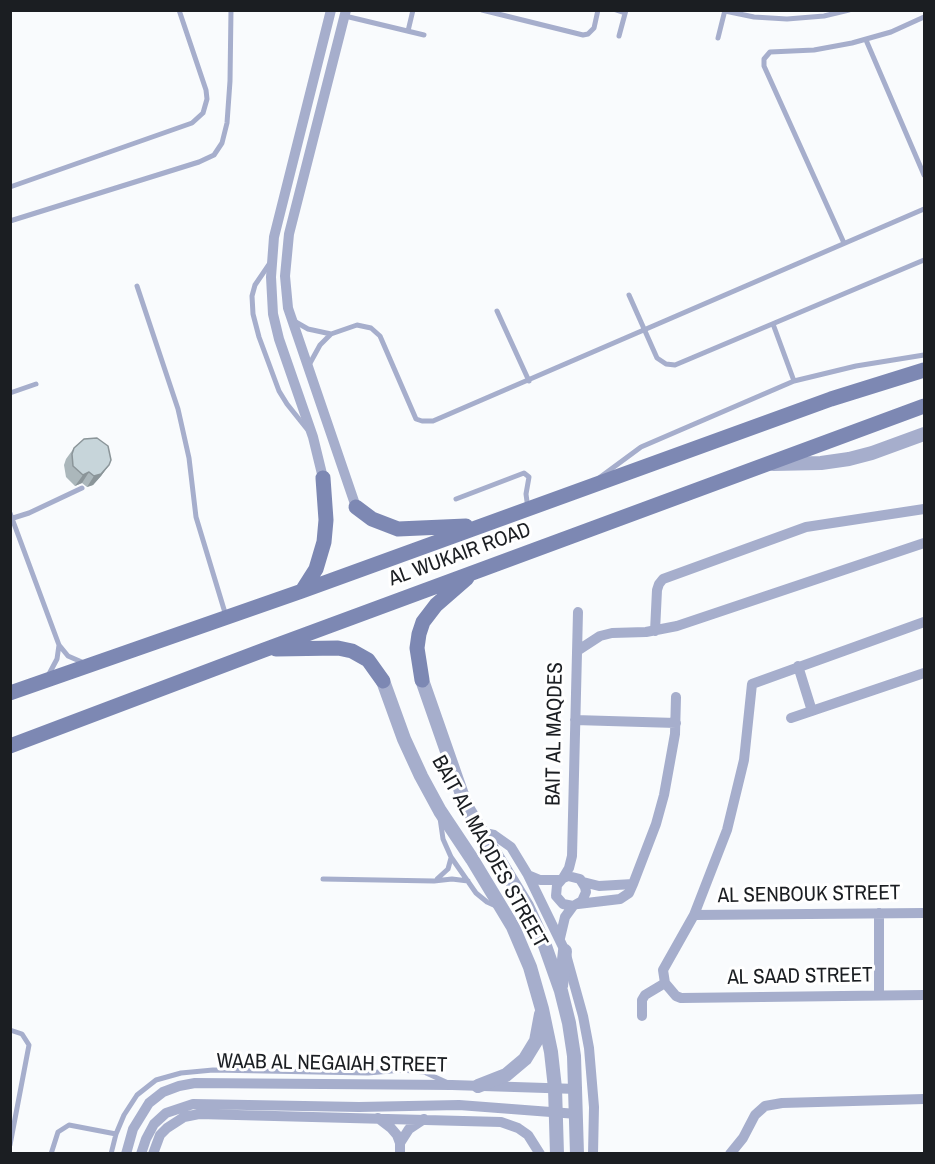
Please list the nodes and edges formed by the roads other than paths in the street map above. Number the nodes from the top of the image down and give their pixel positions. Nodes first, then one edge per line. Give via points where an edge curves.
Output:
1 (179, 10) edge
2 (231, 10) edge
3 (331, 10) edge
4 (413, 10) edge
5 (482, 10) edge
6 (598, 10) edge
7 (616, 10) edge
8 (849, 10) edge
9 (725, 11) edge
10 (626, 12) edge
11 (346, 13) edge
12 (924, 17) edge
13 (408, 31) junction
14 (424, 35) dead end
15 (619, 36) dead end
16 (718, 38) dead end
17 (866, 40) junction
18 (924, 175) edge
19 (10, 186) edge
20 (924, 209) edge
21 (10, 221) edge
22 (844, 243) junction
23 (924, 260) edge
24 (271, 261) junction
25 (137, 286) dead end
26 (629, 295) dead end
27 (497, 310) dead end
28 (292, 319) junction
29 (773, 324) junction
30 (644, 331) junction
31 (297, 333) junction
32 (332, 334) junction
33 (279, 339) junction
34 (924, 355) edge
35 (308, 367) junction
36 (924, 370) edge
37 (529, 381) junction
38 (794, 381) junction
39 (36, 384) dead end
40 (10, 393) edge
41 (924, 406) edge
42 (924, 434) edge
43 (314, 437) junction
44 (765, 464) junction
45 (323, 478) joint
46 (82, 488) dead end
47 (586, 489) junction
48 (456, 499) dead end
49 (356, 507) joint
50 (528, 509) junction
51 (924, 509) edge
52 (11, 517) edge
53 (484, 525) junction
54 (924, 543) edge
55 (474, 572) junction
56 (302, 591) junction
57 (578, 612) dead end
58 (227, 618) junction
59 (924, 622) edge
60 (655, 631) junction
61 (59, 645) junction
62 (264, 650) junction
63 (577, 651) junction
64 (92, 665) junction
65 (798, 666) junction
66 (924, 673) edge
67 (422, 680) joint
68 (383, 681) joint
69 (41, 683) junction
70 (10, 693) edge
71 (676, 697) dead end
72 (812, 711) junction
73 (791, 718) dead end
74 (575, 720) junction
75 (676, 723) junction
76 (10, 746) edge
77 (440, 811) junction
78 (480, 832) junction
79 (451, 856) junction
80 (572, 856) junction
81 (528, 875) junction
82 (323, 879) dead end
83 (561, 879) junction
84 (434, 881) junction
85 (468, 881) junction
86 (581, 881) junction
87 (633, 884) junction
88 (576, 905) junction
89 (501, 908) junction
90 (879, 913) junction
91 (924, 913) edge
92 (694, 915) junction
93 (563, 945) junction
94 (665, 983) junction
95 (561, 991) junction
96 (879, 995) junction
97 (924, 995) edge
98 (542, 1009) junction
99 (642, 1016) dead end
100 (10, 1030) edge
101 (452, 1085) junction
102 (478, 1086) junction
103 (555, 1088) junction
104 (577, 1089) junction
105 (924, 1099) edge
106 (556, 1113) junction
107 (577, 1114) junction
108 (377, 1118) junction
109 (424, 1119) junction
110 (12, 1130) edge
111 (116, 1134) junction
112 (10, 1145) edge
113 (400, 1148) edge
114 (51, 1154) edge
115 (111, 1154) edge
116 (126, 1154) edge
117 (141, 1154) edge
118 (153, 1154) edge
119 (540, 1154) edge
120 (557, 1154) edge
121 (577, 1154) edge
122 (593, 1154) edge
123 (730, 1154) edge

1 - 19 lane via 206,90 203,113 192,123
2 - 21 lane via 227,123 214,155
3 - 24 street
4 - 13 lane
5 - 6 lane via 583,35 594,28
7 - 10 lane
8 - 9 lane via 787,19
9 - 16 lane
10 - 15 lane
11 - 13 lane
11 - 28 street via 288,234 285,282
12 - 17 lane
13 - 14 lane
17 - 18 lane
17 - 22 lane via 814,50 770,52 764,59
20 - 22 lane
22 - 30 lane
23 - 29 lane
24 - 33 street
24 - 43 lane via 255,285 253,314 279,391
25 - 58 lane via 183,425 197,524
26 - 30 lane
27 - 37 lane
28 - 31 street
28 - 32 lane via 308,330
29 - 30 lane via 675,365 657,358
29 - 38 lane
30 - 37 lane
31 - 33 street
31 - 35 street
32 - 35 lane via 315,351
32 - 37 lane via 357,325 376,331 416,418 422,421 438,420
33 - 43 street
34 - 38 lane
35 - 49 street
36 - 47 main road, AL WUKAIR ROAD via 831,399
38 - 47 lane via 640,447
39 - 40 lane
41 - 44 main road, AL WUKAIR ROAD
42 - 44 street via 849,459
43 - 45 street
44 - 55 main road, AL WUKAIR ROAD
45 - 56 main road via 324,542 316,569
46 - 52 lane via 29,513
47 - 50 main road, AL WUKAIR ROAD
48 - 50 lane via 524,473 529,477
49 - 53 main road via 380,524 398,529
50 - 53 main road, AL WUKAIR ROAD
51 - 60 street via 806,527 663,579 657,590
52 - 61 lane
53 - 56 main road, AL WUKAIR ROAD
54 - 60 street
55 - 62 main road, AL WUKAIR ROAD
55 - 67 main road via 423,621 417,648
56 - 58 main road, AL WUKAIR ROAD
57 - 63 street, BAIT AL MAQDES
58 - 64 main road, AL WUKAIR ROAD
59 - 65 street
60 - 63 street via 600,636
61 - 64 lane via 73,659
61 - 69 lane via 54,666
62 - 68 main road via 345,649 368,660
62 - 76 main road, AL WUKAIR ROAD
63 - 74 street, BAIT AL MAQDES
64 - 69 main road, AL WUKAIR ROAD
65 - 72 street
65 - 92 street via 752,684 737,792 727,830
66 - 72 street
67 - 78 street, BAIT AL MAQDES STREET via 460,793
68 - 77 street, BAIT AL MAQDES STREET via 412,758
69 - 70 main road, AL WUKAIR ROAD
71 - 75 street
72 - 73 street
74 - 75 street
74 - 80 street, BAIT AL MAQDES
75 - 87 street via 664,795
77 - 79 lane via 443,840
77 - 89 street, BAIT AL MAQDES STREET
78 - 81 street, BAIT AL MAQDES STREET via 506,843
78 - 95 street, BAIT AL MAQDES STREET via 527,906
79 - 84 lane via 448,869
79 - 85 lane
80 - 83 street, BAIT AL MAQDES
80 - 86 street, BAIT AL MAQDES
81 - 83 street via 540,880
81 - 93 street, BAIT AL MAQDES STREET
82 - 84 lane
83 - 86 street via 574,876
83 - 88 street via 556,896 563,904
84 - 85 lane
85 - 89 lane via 481,898
86 - 87 street via 599,886
86 - 88 street via 585,897
87 - 88 street via 625,897
88 - 93 street via 565,917
89 - 98 street, BAIT AL MAQDES STREET via 522,947
90 - 91 street, AL SENBOUK STREET
90 - 92 street, AL SENBOUK STREET
90 - 96 street
92 - 94 street via 663,970
93 - 95 street
93 - 122 street, BAIT AL MAQDES STREET via 589,1048
94 - 96 street, AL SAAD STREET via 681,998
94 - 99 street via 645,995
95 - 104 street, BAIT AL MAQDES STREET
96 - 97 street, AL SAAD STREET
98 - 102 street via 536,1041 525,1059 507,1075
98 - 103 street, BAIT AL MAQDES STREET
100 - 110 lane via 22,1034 29,1045
101 - 102 street, WAAB AL NEGAIAH STREET
101 - 111 lane via 413,1070 181,1073 156,1080 137,1095
101 - 116 street, WAAB AL NEGAIAH STREET via 219,1082 179,1086 149,1103 133,1129
102 - 103 street, WAAB AL NEGAIAH STREET
103 - 104 street, WAAB AL NEGAIAH STREET
103 - 106 street, BAIT AL MAQDES STREET
104 - 107 street, BAIT AL MAQDES STREET
105 - 123 street via 765,1106
106 - 107 street, WAAB AL NEGAIAH STREET
106 - 117 street, WAAB AL NEGAIAH STREET via 443,1105 194,1104 166,1113 154,1124
106 - 120 street, BAIT AL MAQDES STREET
107 - 121 street, BAIT AL MAQDES STREET
108 - 109 street
108 - 113 street via 391,1128
108 - 118 street via 199,1114 184,1117 167,1128
109 - 113 street via 410,1129
109 - 119 street via 501,1122 528,1135
110 - 112 lane
111 - 114 lane via 69,1125 58,1132
111 - 115 lane

